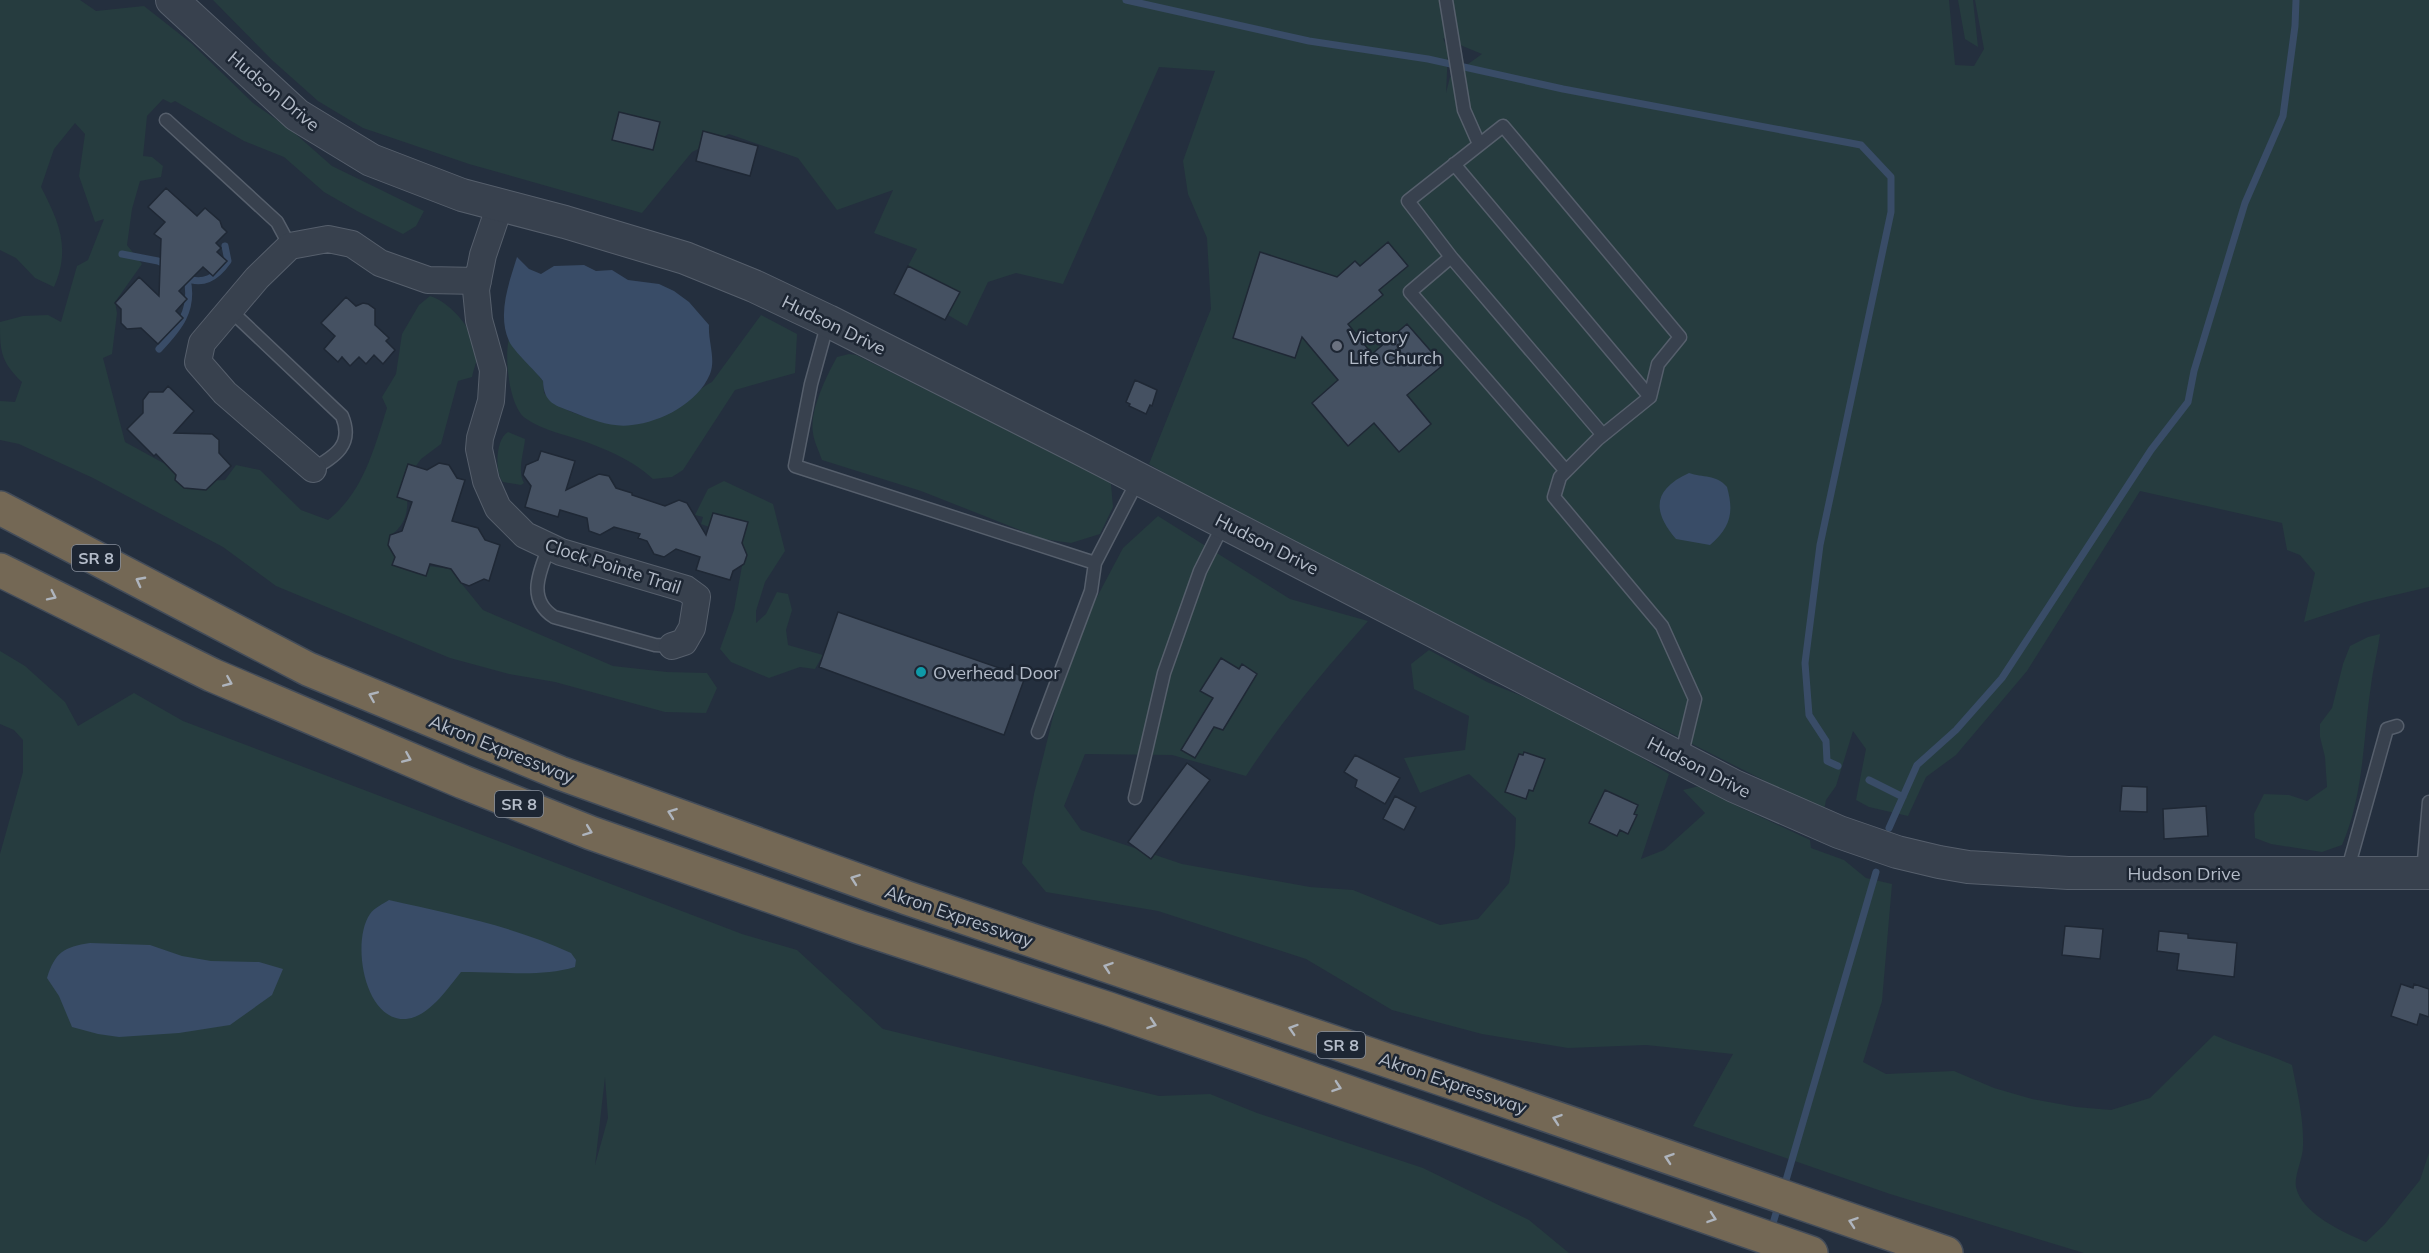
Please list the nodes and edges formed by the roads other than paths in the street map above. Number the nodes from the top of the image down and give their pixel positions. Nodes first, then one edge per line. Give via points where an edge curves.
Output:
1 (172, 0) edge
2 (1446, 0) edge
3 (166, 120) dead end
4 (1479, 144) junction
5 (1454, 164) junction
6 (500, 205) junction
7 (290, 246) junction
8 (1451, 257) junction
9 (478, 281) junction
10 (230, 310) junction
11 (828, 321) junction
12 (1650, 397) junction
13 (1603, 435) junction
14 (313, 469) joint
15 (1566, 471) junction
16 (1139, 478) junction
17 (0, 508) edge
18 (1225, 522) junction
19 (549, 547) junction
20 (1095, 562) junction
21 (0, 570) edge
22 (672, 646) joint
23 (2397, 726) dead end
24 (1038, 732) dead end
25 (1681, 758) junction
26 (1135, 798) dead end
27 (2429, 802) edge
28 (2347, 873) junction
29 (2426, 873) edge
30 (1811, 1253) edge
31 (1946, 1253) edge

1 - 6 street, Hudson Drive via 297,115 332,138 411,177
2 - 4 lane via 1464,110
3 - 7 lane via 277,222
4 - 5 lane
4 - 12 lane via 1503,126 1680,337 1658,364
5 - 8 lane via 1408,201
5 - 12 lane
6 - 9 street, Clock Pointe Trail
6 - 11 street, Hudson Drive via 685,258
7 - 9 street via 336,240 352,244 380,263 428,280
7 - 10 street
8 - 13 lane
8 - 15 lane via 1410,292
9 - 19 street, Clock Pointe Trail via 479,320 493,370 491,401 479,449 486,481 498,508 525,535
10 - 14 street via 202,343 198,362 225,393
10 - 14 lane via 342,416 347,432 345,442
11 - 16 street, Hudson Drive
11 - 20 lane via 795,466
12 - 13 lane
13 - 15 lane
15 - 25 lane via 1554,497 1662,626 1695,699
16 - 18 street, Hudson Drive
16 - 20 lane
31 -> 17 highway, Akron Expressway / SR 8 via 907,898 560,773 308,669
18 - 25 street, Hudson Drive
18 - 26 lane via 1200,572 1164,673
19 - 22 lane via 537,588 539,602 548,613 655,645
19 - 22 street, Clock Pointe Trail via 686,589 697,597 692,628 684,642
20 - 24 lane via 1091,591
21 -> 30 highway, SR 8 via 212,675 591,833
23 - 28 lane via 2388,729
25 - 28 street, Hudson Drive via 1792,813 1897,852 1939,862 2068,873
27 - 29 lane
28 - 29 street, Hudson Drive

